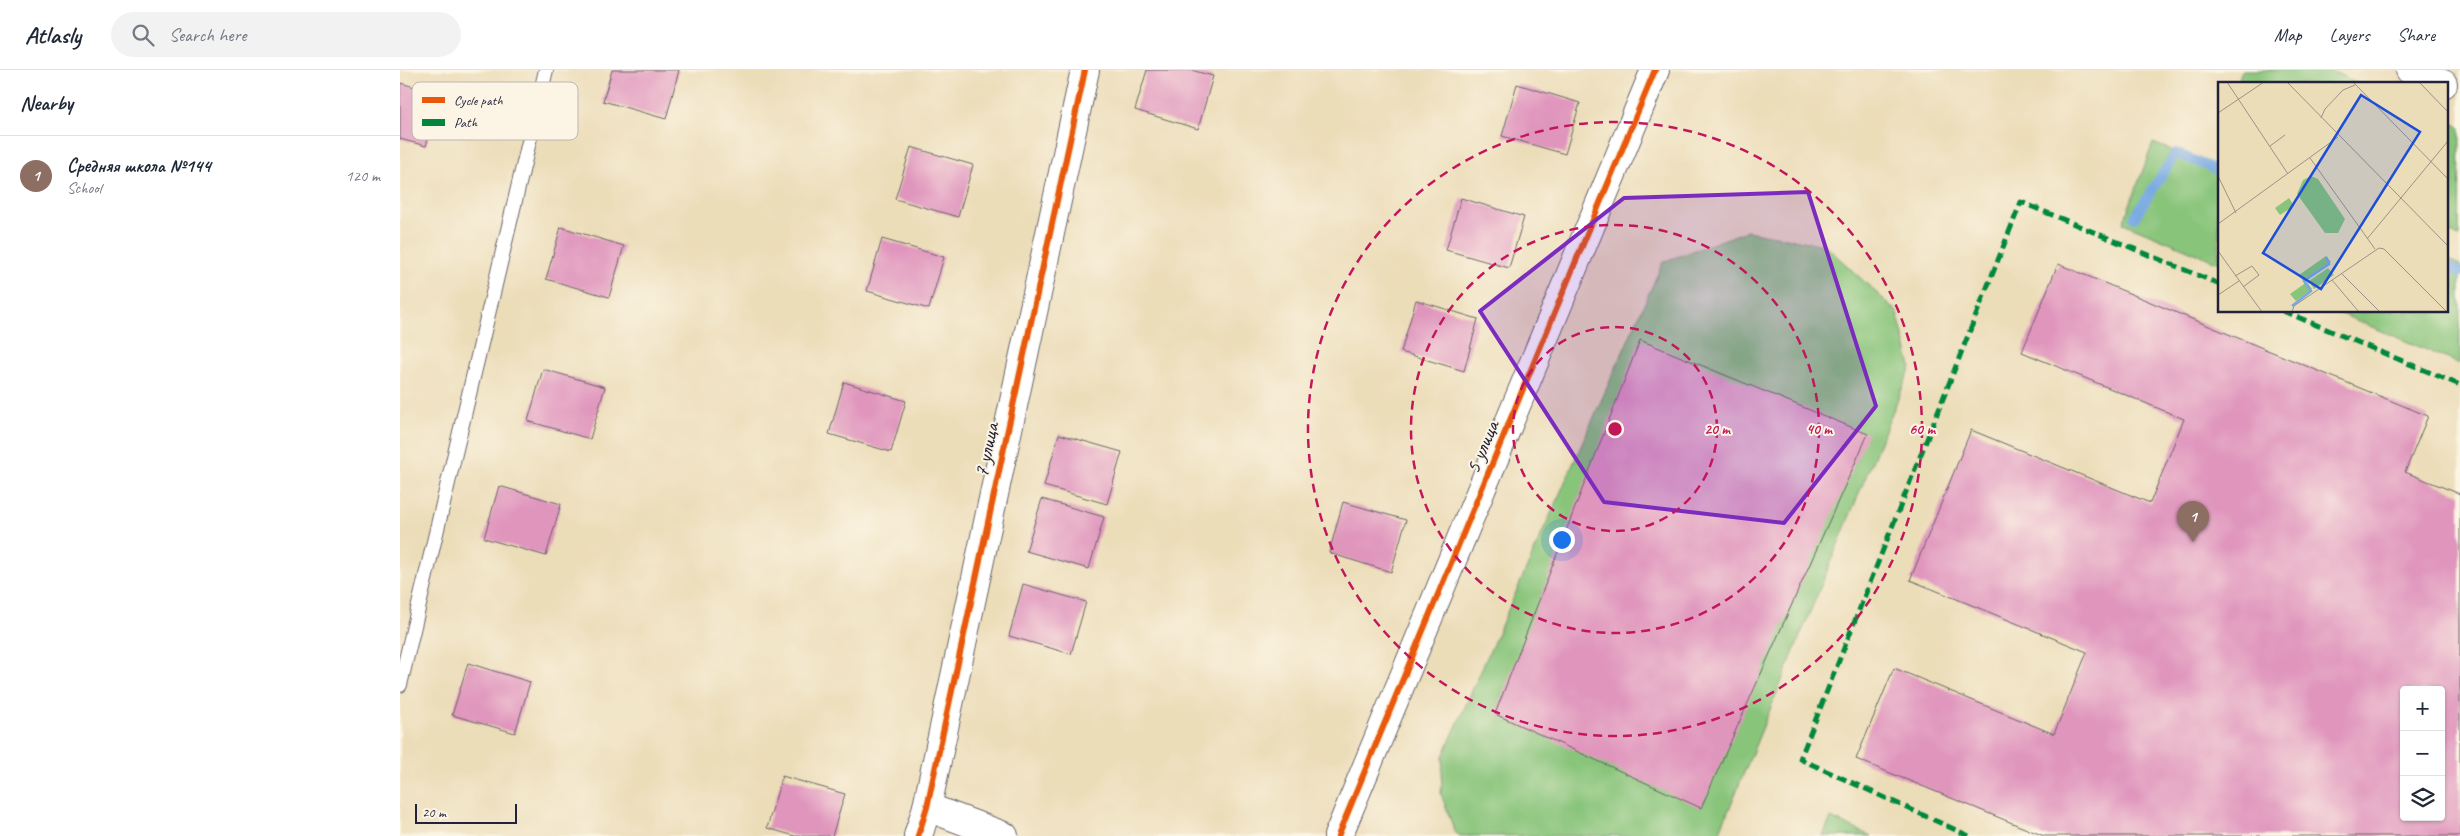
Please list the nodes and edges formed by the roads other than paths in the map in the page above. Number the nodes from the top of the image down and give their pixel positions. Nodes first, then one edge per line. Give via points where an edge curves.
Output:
1 (1084, 70) edge
2 (1656, 70) edge
3 (2410, 70) edge
4 (2438, 82) edge
5 (2448, 86) edge
6 (2460, 91) edge
7 (529, 140) edge
8 (400, 685) edge
9 (927, 807) junction
10 (918, 836) edge
11 (1004, 836) edge
12 (1338, 836) edge

1 - 9 street, 7 улица
2 - 12 street, 5 улица
3 - 4 street
5 - 6 street
7 - 8 lane
9 - 10 street, 7 улица
9 - 11 street

